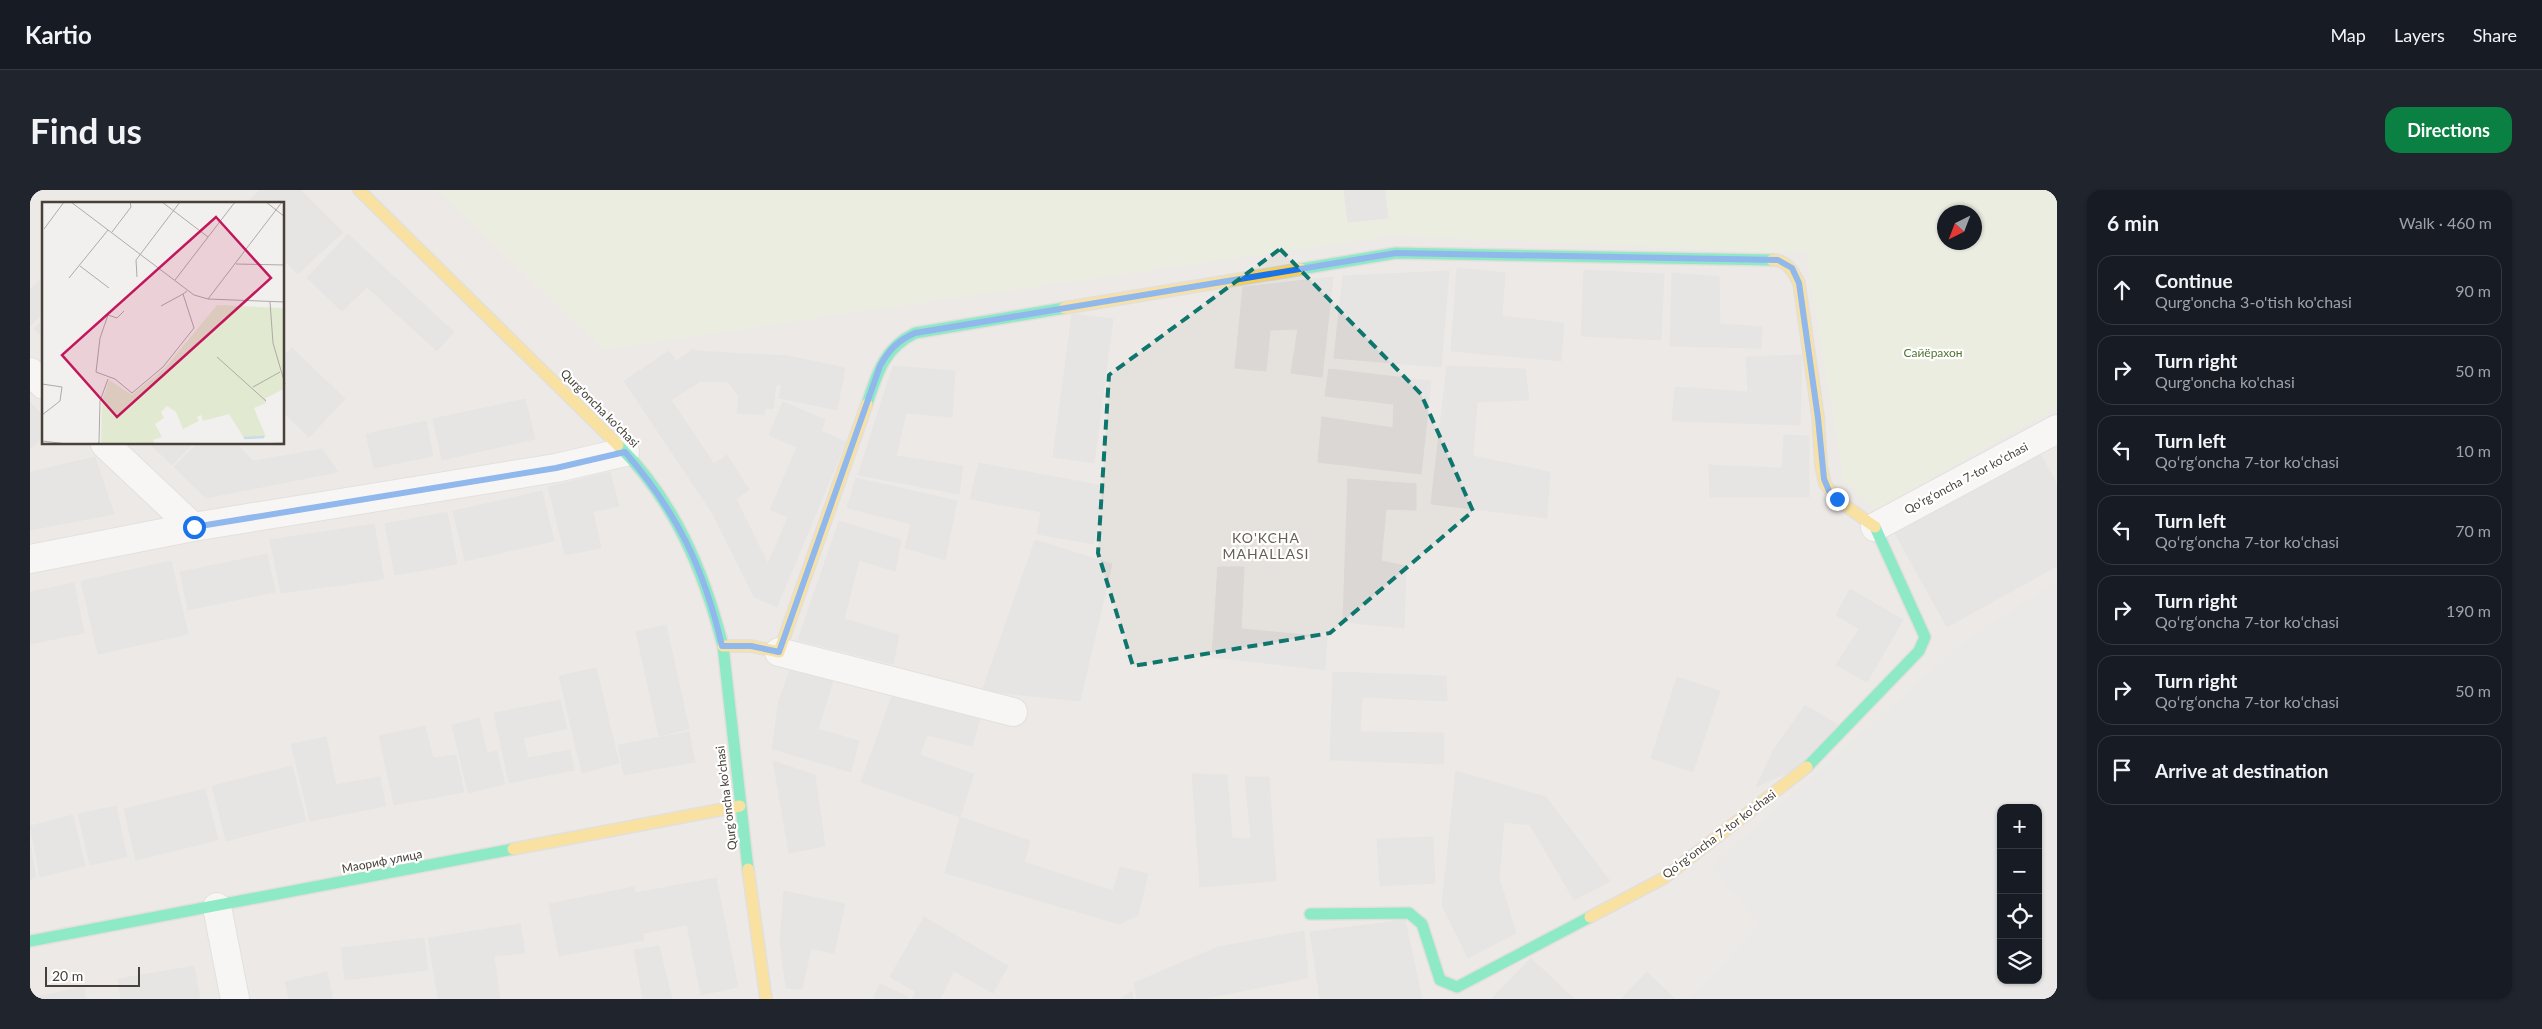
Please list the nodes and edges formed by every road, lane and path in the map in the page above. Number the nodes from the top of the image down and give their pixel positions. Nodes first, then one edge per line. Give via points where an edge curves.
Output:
1 (359, 190) edge
2 (30, 372) edge
3 (42, 384) edge
4 (2057, 429) edge
5 (106, 445) edge
6 (625, 452) junction
7 (194, 527) junction
8 (1875, 527) junction
9 (30, 559) edge
10 (722, 646) junction
11 (779, 652) junction
12 (1013, 712) dead end
13 (740, 806) junction
14 (217, 907) junction
15 (1310, 914) dead end
16 (30, 941) edge
17 (235, 999) edge
18 (766, 999) edge

1 - 6 street, Qurg'oncha ko'chasi
2 - 3 street
4 - 8 street, Qoʻrgʻoncha 7-tor koʻchasi
5 - 7 street
6 - 7 street via 556,468
6 - 10 street, Qurg'oncha ko'chasi via 668,507 686,540 714,610
7 - 9 street
8 - 11 street, Qoʻrgʻoncha 7-tor koʻchasi via 1837,499 1824,479 1799,283 1792,268 1778,260 1396,253 915,333 900,339 880,366
8 - 15 street, Qoʻrgʻoncha 7-tor koʻchasi via 1922,627 1924,637 1918,651 1806,768 1664,878 1457,987 1440,980 1422,924 1408,913
10 - 11 street via 751,646
10 - 13 street, Qurg'oncha ko'chasi
11 - 12 street
13 - 14 street, Маориф улица
13 - 18 street, Qurg'oncha ko'chasi
14 - 16 street, Маориф улица
14 - 17 street

